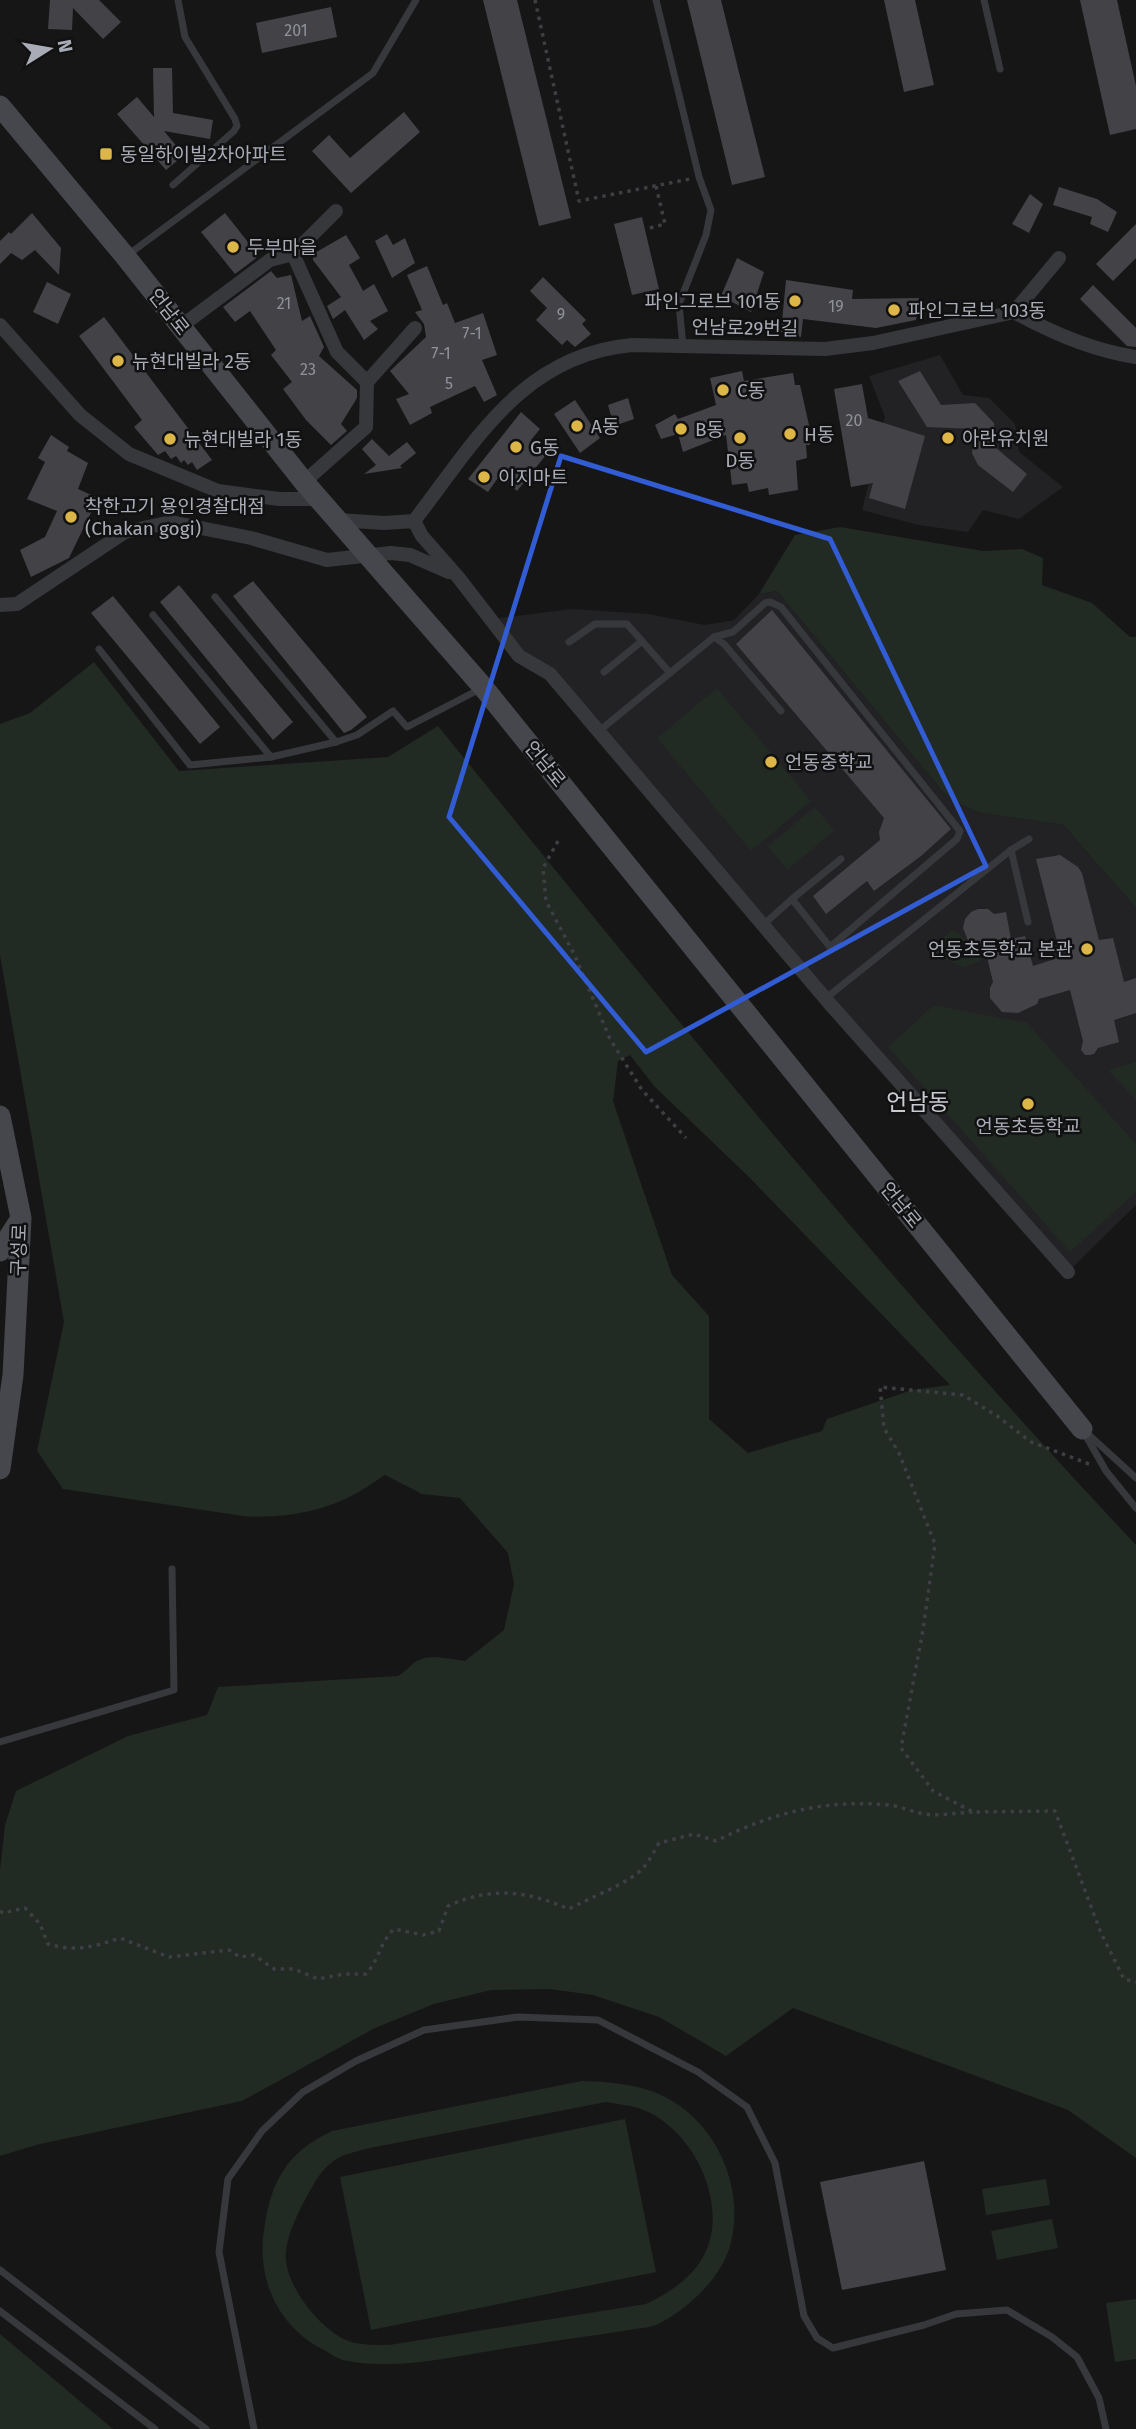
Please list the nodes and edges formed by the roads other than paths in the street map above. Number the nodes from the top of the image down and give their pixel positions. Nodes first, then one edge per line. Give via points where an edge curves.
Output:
1 (178, 0) edge
2 (416, 0) edge
3 (656, 0) edge
4 (984, 0) edge
5 (1000, 69) dead end
6 (0, 106) edge
7 (173, 185) dead end
8 (336, 211) dead end
9 (293, 254) junction
10 (125, 256) junction
11 (1059, 258) dead end
12 (1014, 312) junction
13 (0, 325) edge
14 (180, 327) junction
15 (415, 328) dead end
16 (683, 346) junction
17 (1136, 358) edge
18 (367, 382) junction
19 (304, 482) junction
20 (318, 499) junction
21 (338, 520) junction
22 (414, 521) junction
23 (367, 556) junction
24 (458, 577) junction
25 (215, 597) dead end
26 (0, 605) edge
27 (153, 615) dead end
28 (714, 637) junction
29 (642, 641) junction
30 (569, 642) dead end
31 (99, 649) dead end
32 (604, 672) dead end
33 (670, 673) junction
34 (483, 687) junction
35 (781, 711) dead end
36 (598, 731) junction
37 (336, 742) junction
38 (271, 757) junction
39 (1029, 839) dead end
40 (1011, 850) junction
41 (841, 859) dead end
42 (792, 900) junction
43 (1028, 922) dead end
44 (763, 925) junction
45 (825, 998) junction
46 (0, 1116) edge
47 (21, 1218) junction
48 (0, 1251) edge
49 (1068, 1272) dead end
50 (7, 1367) edge
51 (1082, 1429) junction
52 (0, 1469) edge
53 (1136, 1478) edge
54 (1136, 1508) edge
55 (172, 1569) dead end
56 (0, 1742) edge
57 (0, 2270) edge
58 (0, 2311) edge
59 (155, 2429) edge
60 (206, 2429) edge
61 (254, 2429) edge
62 (1106, 2429) edge

1 - 7 lane via 185,37 237,126
2 - 10 lane via 373,73
3 - 16 lane via 711,209 706,235 679,304
4 - 5 lane
6 - 10 main road, 언남로
8 - 9 street
9 - 14 street via 270,260
9 - 18 street via 337,352
10 - 14 main road, 언남로
11 - 12 street
12 - 16 street, 언남로29번길 via 833,348
12 - 17 street via 1050,331
13 - 20 street via 80,415 129,454 218,491
14 - 19 main road, 언남로
15 - 18 street
16 - 22 street, 언남로29번길 via 605,347 533,380 494,418
18 - 19 street via 366,427
19 - 20 main road, 언남로
20 - 21 main road, 언남로
21 - 22 street
21 - 23 main road, 언남로
22 - 24 street
23 - 24 street via 410,555
23 - 26 street via 327,561 251,538 171,522 125,532 17,604
23 - 34 main road, 언남로
24 - 36 street via 519,656 550,674
25 - 37 lane
27 - 38 lane
28 - 33 lane
28 - 35 lane
28 - 42 lane via 733,632 765,603 781,607 960,831 957,839 830,947
29 - 30 lane via 622,623 595,624
29 - 32 lane
29 - 33 lane
31 - 38 lane via 190,765
33 - 36 lane
34 - 37 lane via 407,727 393,711 357,735
34 - 51 main road, 언남로
36 - 44 street
37 - 38 lane
39 - 40 lane
40 - 43 lane
40 - 45 lane
41 - 42 lane
42 - 44 lane
44 - 45 street
45 - 49 street
46 - 47 main road, 구성로
47 - 48 main road
47 - 50 main road, 구성로
50 - 52 main road, 구성로
51 - 53 lane
51 - 54 lane via 1106,1471
55 - 56 lane via 174,1690
57 - 60 lane
58 - 59 lane
61 - 62 lane via 219,2252 229,2179 262,2131 303,2092 356,2060 424,2030 518,2018 597,2020 698,2072 747,2107 775,2163 804,2316 817,2338 833,2348 956,2314 1007,2310 1077,2357 1099,2398

